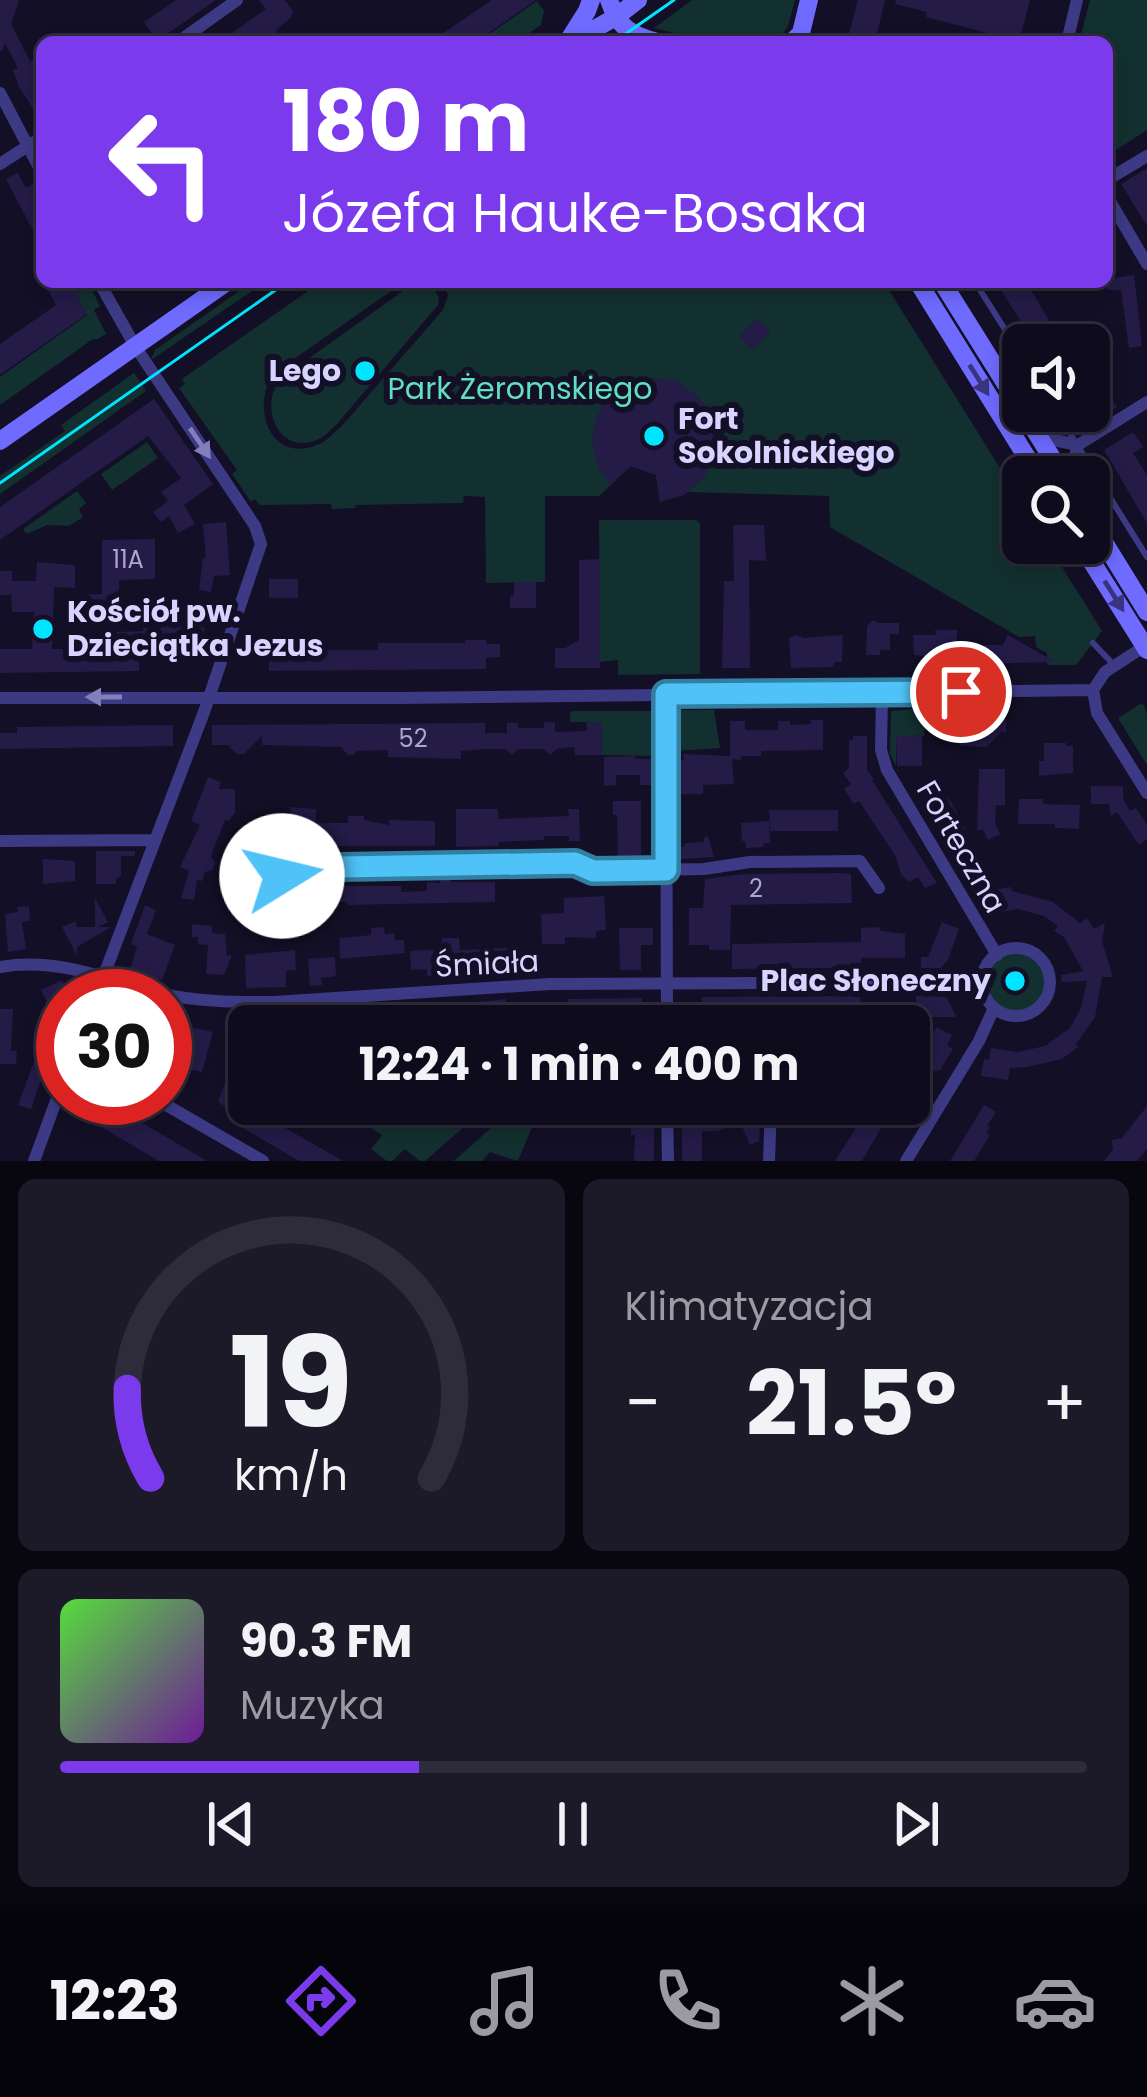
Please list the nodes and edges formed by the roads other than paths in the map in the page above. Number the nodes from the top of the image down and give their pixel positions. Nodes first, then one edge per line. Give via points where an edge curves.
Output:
1 (237, 0) edge
2 (591, 0) edge
3 (638, 0) edge
4 (809, 0) edge
5 (1077, 0) edge
6 (612, 8) edge
7 (186, 36) edge
8 (572, 36) edge
9 (576, 36) edge
10 (640, 36) edge
11 (800, 36) edge
12 (1068, 36) edge
13 (0, 93) edge
14 (36, 141) edge
15 (29, 146) junction
16 (1147, 156) edge
17 (36, 160) edge
18 (0, 164) edge
19 (1113, 176) edge
20 (1113, 206) edge
21 (1147, 264) edge
22 (102, 288) edge
23 (218, 288) edge
24 (922, 288) edge
25 (946, 288) edge
26 (979, 288) edge
27 (1002, 325) edge
28 (135, 346) junction
29 (1147, 402) edge
30 (1069, 432) edge
31 (1039, 437) junction
32 (0, 441) edge
33 (1078, 446) junction
34 (1026, 456) edge
35 (1052, 456) edge
36 (1074, 456) edge
37 (1110, 552) edge
38 (1147, 556) edge
39 (1093, 564) edge
40 (1147, 612) edge
41 (1093, 643) dead end
42 (1146, 646) edge
43 (1114, 665) junction
44 (1093, 690) junction
45 (881, 692) junction
46 (666, 694) junction
47 (0, 698) edge
48 (208, 698) junction
49 (1147, 793) edge
50 (155, 840) junction
51 (0, 841) edge
52 (285, 868) dead end
53 (666, 870) junction
54 (879, 888) dead end
55 (997, 955) junction
56 (0, 967) edge
57 (64, 969) edge
58 (107, 969) edge
59 (982, 982) junction
60 (666, 983) junction
61 (192, 997) edge
62 (667, 1005) edge
63 (994, 1008) junction
64 (192, 1120) edge
65 (47, 1125) edge
66 (667, 1125) edge
67 (770, 1125) edge
68 (34, 1161) edge
69 (263, 1161) edge
70 (668, 1161) edge
71 (769, 1161) edge
72 (906, 1161) edge

1 - 7 street
2 - 8 main road
3 - 6 main road
4 - 11 main road
5 - 12 street
6 - 9 main road
6 - 10 main road
13 - 15 street
14 - 15 street
15 - 17 street
15 - 18 street
16 - 19 street
20 - 21 street
22 - 28 street
23 - 28 main road
24 -> 34 main road
25 - 31 main road
26 - 27 lane
28 - 32 main road
28 -> 48 street via 260,538
29 - 33 street
30 - 33 lane
31 - 33 street
31 - 35 main road
33 - 36 street
33 - 38 lane
37 - 40 main road
39 -> 42 main road
41 - 43 lane
42 - 43 street
43 - 44 street
44 - 45 street
44 - 49 street via 1097,713
45 - 46 street
45 - 55 street, Forteczna via 884,763
46 - 48 street
46 - 53 street
48 -> 47 street
48 - 50 street
50 - 51 street
50 - 58 street
52 - 53 street via 575,863 593,871
53 - 54 street via 860,861
53 - 60 street
55 - 59 street
55 - 63 street via 1030,951 1046,967 1049,990 1027,1015
56 - 57 street, Śmiała
59 - 60 street, Śmiała
59 - 63 street
60 - 61 street, Śmiała via 274,1002
60 - 62 street
63 - 72 street
64 - 69 street
65 - 68 street
66 - 70 street
67 - 71 street

